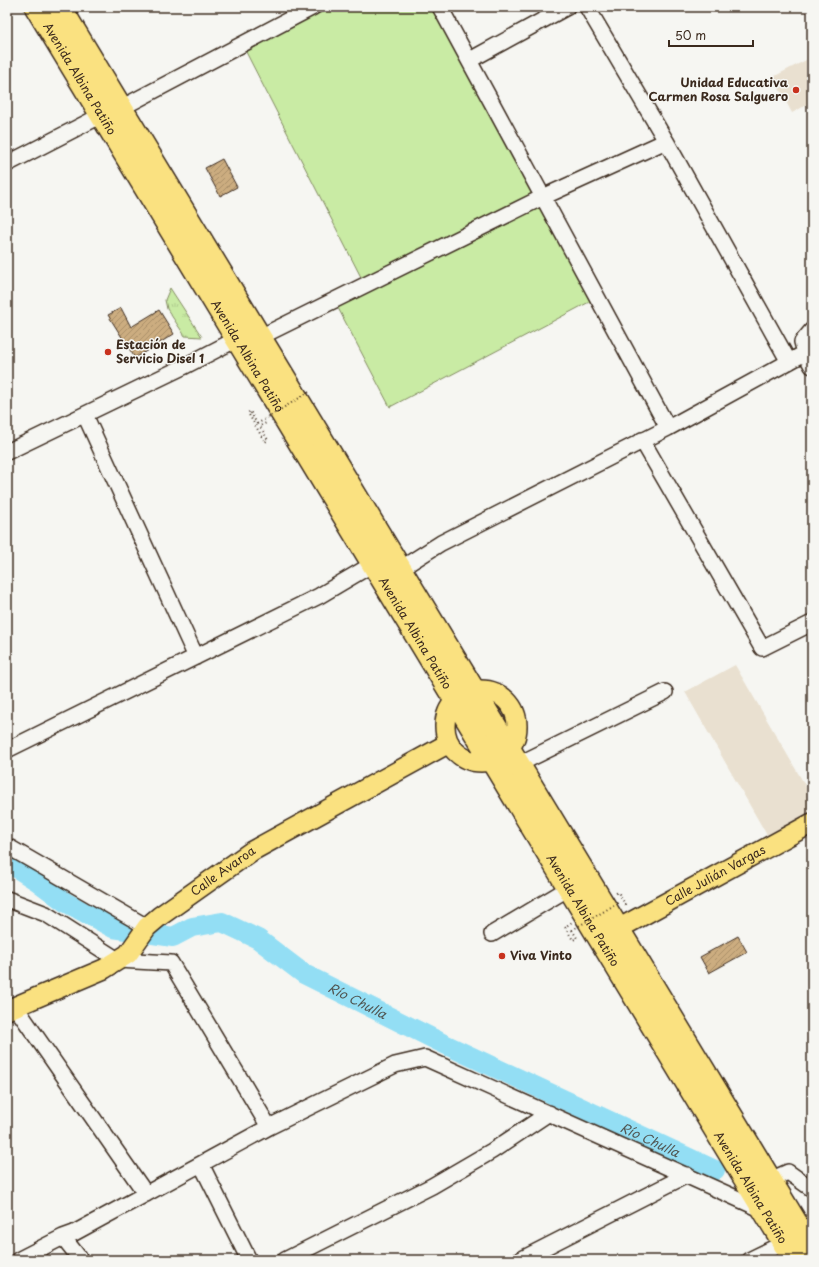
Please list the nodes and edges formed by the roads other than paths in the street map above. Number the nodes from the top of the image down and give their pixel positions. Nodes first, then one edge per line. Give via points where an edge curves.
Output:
1 (36, 7) edge
2 (60, 7) edge
3 (313, 7) edge
4 (440, 7) edge
5 (567, 7) edge
6 (587, 7) edge
7 (470, 60) junction
8 (111, 112) junction
9 (666, 141) junction
10 (7, 164) edge
11 (543, 197) junction
12 (812, 330) edge
13 (260, 338) junction
14 (237, 339) junction
15 (808, 360) edge
16 (789, 362) junction
17 (85, 415) junction
18 (668, 428) junction
19 (642, 440) junction
20 (7, 452) edge
21 (373, 564) junction
22 (400, 569) junction
23 (812, 623) edge
24 (196, 657) junction
25 (665, 692) dead end
26 (466, 697) junction
27 (449, 743) junction
28 (7, 750) edge
29 (507, 758) junction
30 (812, 823) edge
31 (7, 846) edge
32 (569, 888) junction
33 (7, 899) edge
34 (618, 929) junction
35 (144, 933) junction
36 (492, 934) dead end
37 (118, 960) junction
38 (11, 1008) edge
39 (549, 1113) junction
40 (269, 1127) junction
41 (201, 1164) junction
42 (687, 1176) junction
43 (770, 1180) junction
44 (812, 1189) edge
45 (146, 1194) junction
46 (765, 1211) junction
47 (63, 1237) junction
48 (812, 1249) edge
49 (789, 1252) edge
50 (18, 1260) edge
51 (81, 1260) edge
52 (249, 1260) edge
53 (285, 1260) edge
54 (520, 1260) edge
55 (749, 1260) edge

1 - 8 highway, Avenida Albina Patiño
2 - 8 highway, Avenida Albina Patiño
3 - 8 street
4 - 7 street
5 - 7 street
6 - 9 street
7 - 11 street
8 - 10 street
8 - 13 highway, Avenida Albina Patiño
8 - 14 highway, Avenida Albina Patiño
9 - 11 street
9 - 16 street
11 - 13 street
11 - 18 street
12 - 15 street via 802,342
13 - 22 highway, Avenida Albina Patiño
14 - 17 street
14 - 21 highway, Avenida Albina Patiño
15 - 16 street
16 - 18 street
17 - 20 street
17 - 24 street
18 - 19 street
19 - 22 street via 440,543
19 - 23 street via 762,648
21 - 24 street via 319,596
21 - 26 highway, Avenida Albina Patiño
22 - 26 highway, Avenida Albina Patiño
24 - 28 street
25 - 29 street
26 - 27 main road via 450,710 446,721
26 - 29 highway, Avenida Albina Patiño
26 - 29 main road via 489,691 500,695 509,703 515,713 517,724 516,736
27 - 29 main road via 455,751 472,762
27 - 35 main road, Calle Avaroa via 252,851
29 - 32 highway, Avenida Albina Patiño
29 - 34 highway, Avenida Albina Patiño
30 - 34 main road, Calle Julián Vargas
31 - 35 street
32 - 36 street
32 - 46 highway, Avenida Albina Patiño
33 - 37 street via 46,914
34 - 43 highway, Avenida Albina Patiño
35 - 37 main road, Calle Avaroa via 128,954
37 - 38 main road, Calle Avaroa via 104,969
37 - 40 street via 171,963
38 - 45 street
39 - 40 street via 425,1058 395,1065
39 - 42 street
39 - 53 street via 492,1151 432,1186
40 - 41 street
41 - 45 street
41 - 52 street
42 - 46 street
42 - 54 street
43 - 44 street via 788,1172
43 - 48 highway, Avenida Albina Patiño
45 - 47 street via 74,1234
46 - 49 highway, Avenida Albina Patiño
47 - 50 street
47 - 51 street
49 - 55 street

